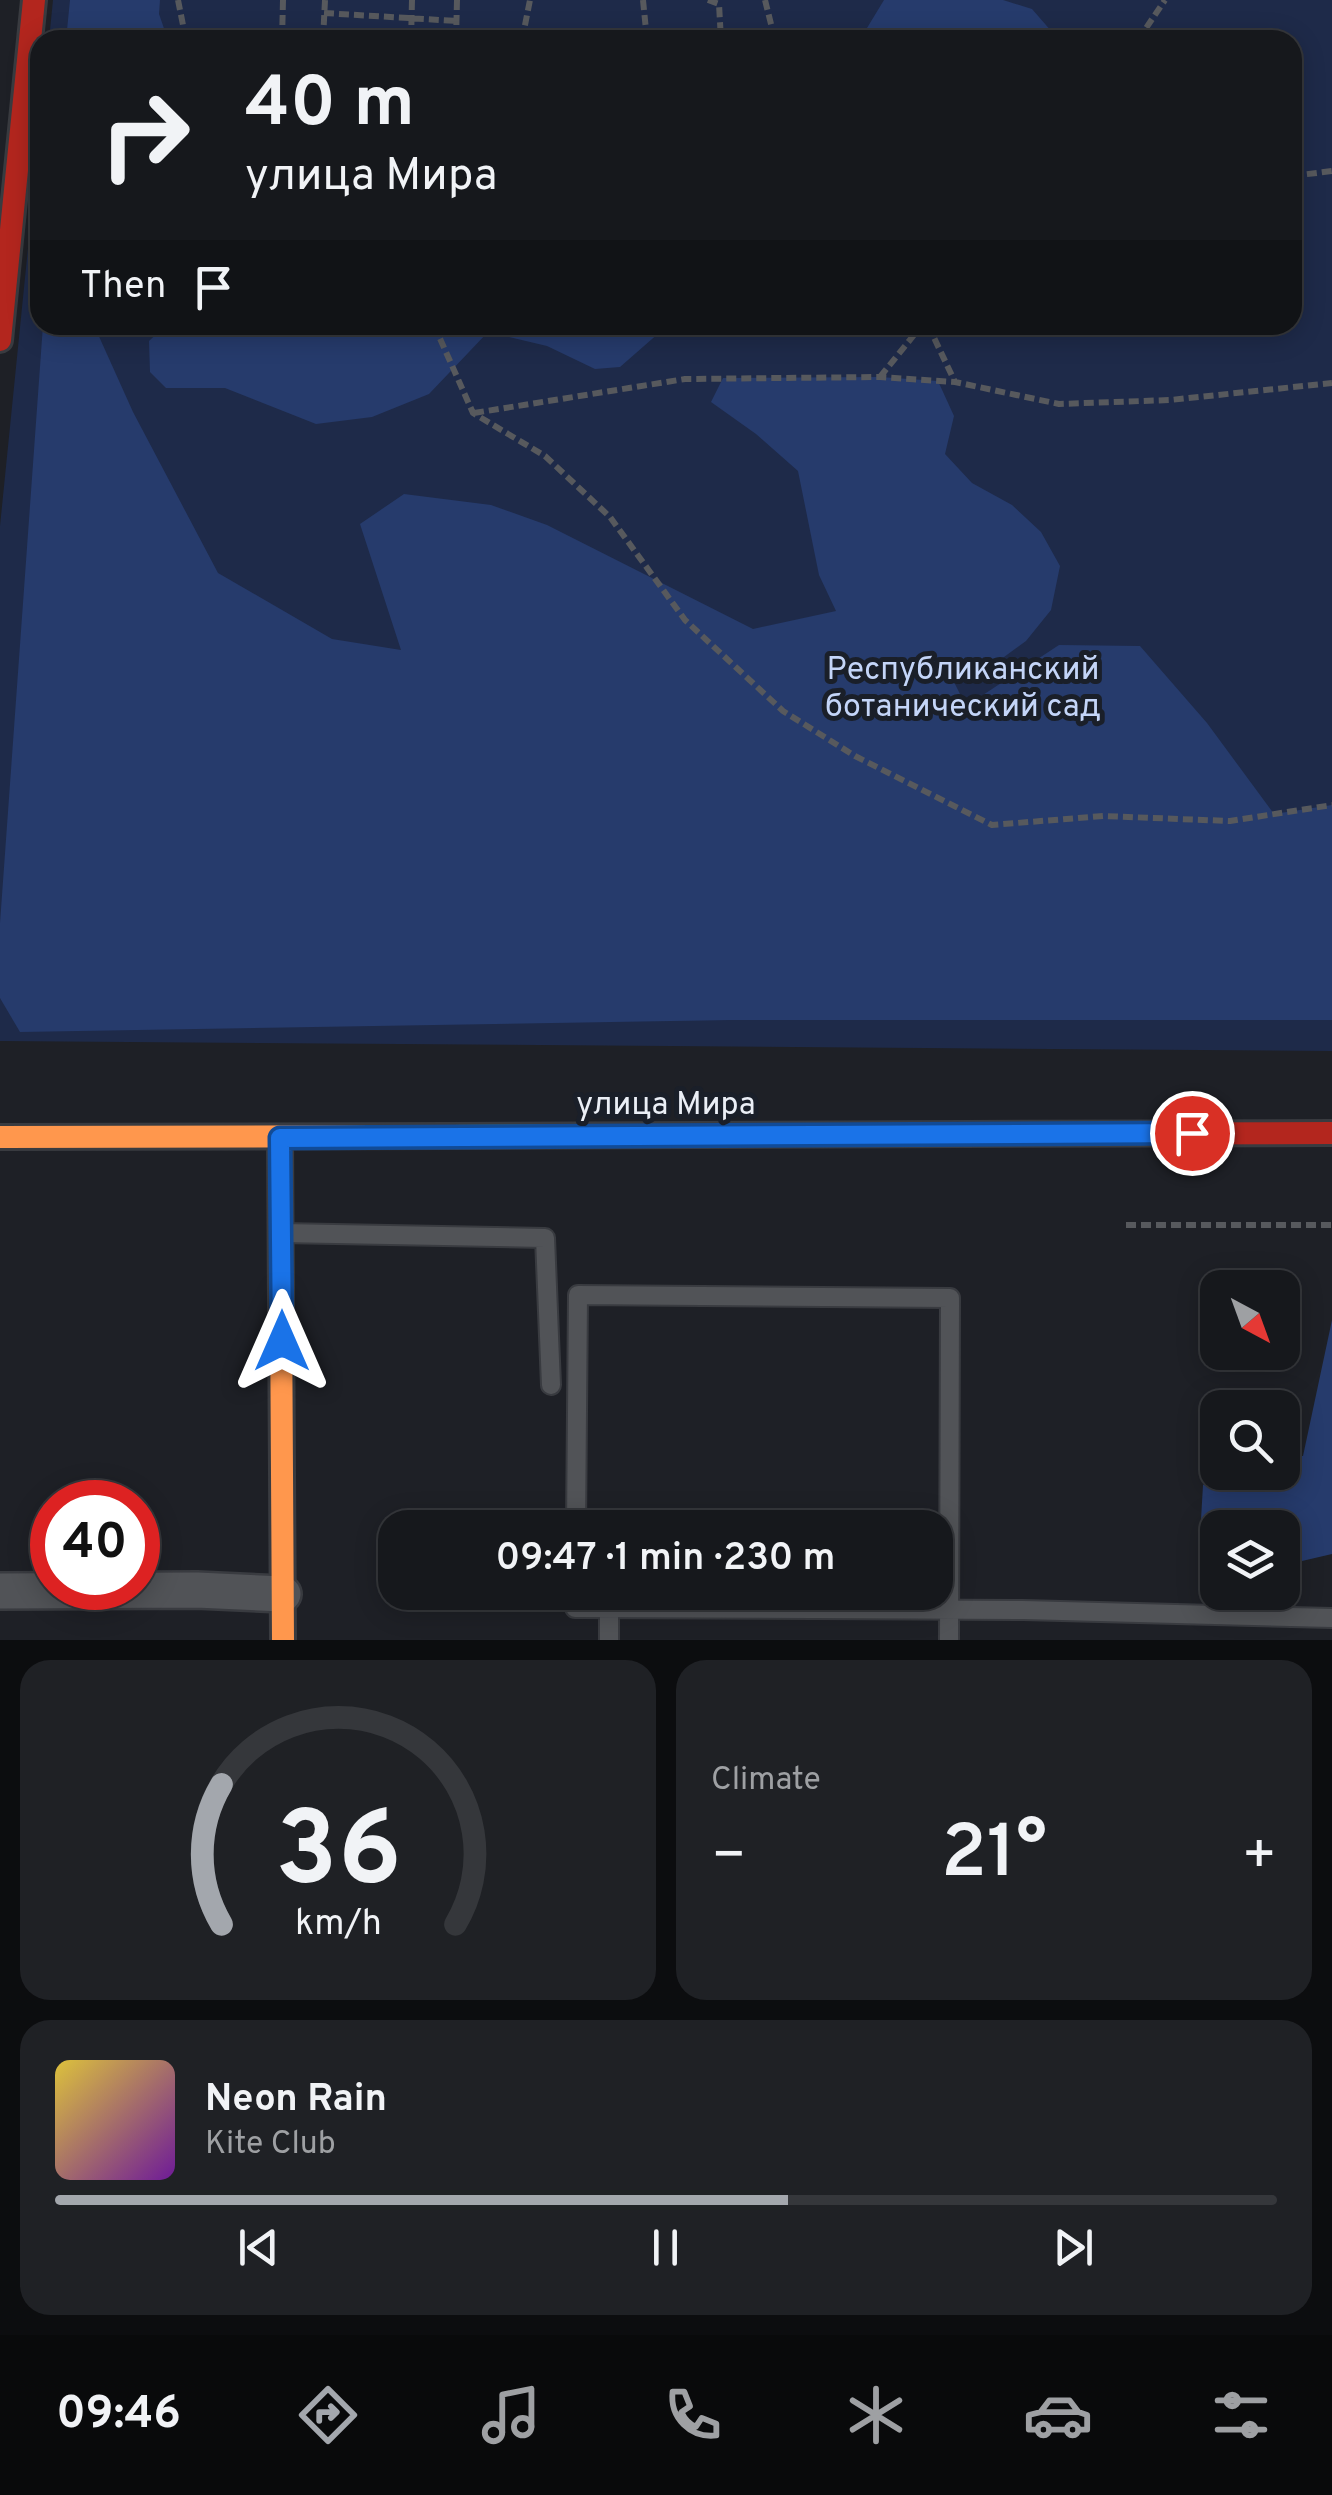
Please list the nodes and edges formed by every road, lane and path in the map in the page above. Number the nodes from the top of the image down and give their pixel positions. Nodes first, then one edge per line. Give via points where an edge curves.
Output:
1 (34, 0) edge
2 (178, 0) edge
3 (284, 0) edge
4 (325, 0) edge
5 (412, 0) edge
6 (457, 0) edge
7 (530, 0) edge
8 (643, 0) edge
9 (708, 0) edge
10 (766, 0) edge
11 (1164, 0) edge
12 (324, 13) junction
13 (412, 18) junction
14 (456, 21) junction
15 (31, 30) edge
16 (184, 30) edge
17 (282, 30) edge
18 (323, 30) edge
19 (411, 30) edge
20 (456, 30) edge
21 (524, 30) edge
22 (647, 30) edge
23 (720, 30) edge
24 (773, 30) edge
25 (1144, 30) edge
26 (30, 40) edge
27 (1332, 171) edge
28 (1302, 175) edge
29 (438, 335) edge
30 (916, 335) edge
31 (930, 335) edge
32 (0, 340) edge
33 (880, 377) junction
34 (955, 382) junction
35 (1332, 383) edge
36 (472, 414) junction
37 (1332, 805) edge
38 (1332, 1134) edge
39 (0, 1137) edge
40 (280, 1138) junction
41 (1126, 1225) dead end
42 (1332, 1225) edge
43 (281, 1233) junction
44 (551, 1385) dead end
45 (576, 1510) edge
46 (949, 1510) edge
47 (0, 1591) edge
48 (283, 1594) junction
49 (610, 1610) edge
50 (779, 1610) edge
51 (948, 1612) junction
52 (1332, 1618) edge
53 (283, 1640) edge
54 (610, 1640) edge
55 (949, 1640) edge

1 - 15 main road
2 - 16 path
3 - 17 path
4 - 12 path
5 - 13 path
6 - 14 path
7 - 21 path
8 - 22 path
9 - 23 path via 719,4
10 - 24 path
11 - 25 path
12 - 13 path
12 - 18 path
13 - 14 path
13 - 19 path
14 - 20 path
26 - 32 main road
27 - 28 path
29 - 36 path
30 - 33 path
31 - 34 path
33 - 34 path
33 - 36 path via 686,379
34 - 35 path via 1059,404
36 - 37 path via 546,456 610,518 685,620 783,711 854,756 992,825 1103,816 1230,821
38 - 40 main road, улица Мира
39 - 40 main road, улица Мира
40 - 43 main road
41 - 42 path
43 - 44 lane via 546,1238
43 - 48 main road
45 - 46 lane via 578,1295 950,1298
47 - 48 street
48 - 53 main road
49 - 54 lane
50 - 51 lane
51 - 52 lane
51 - 55 lane

